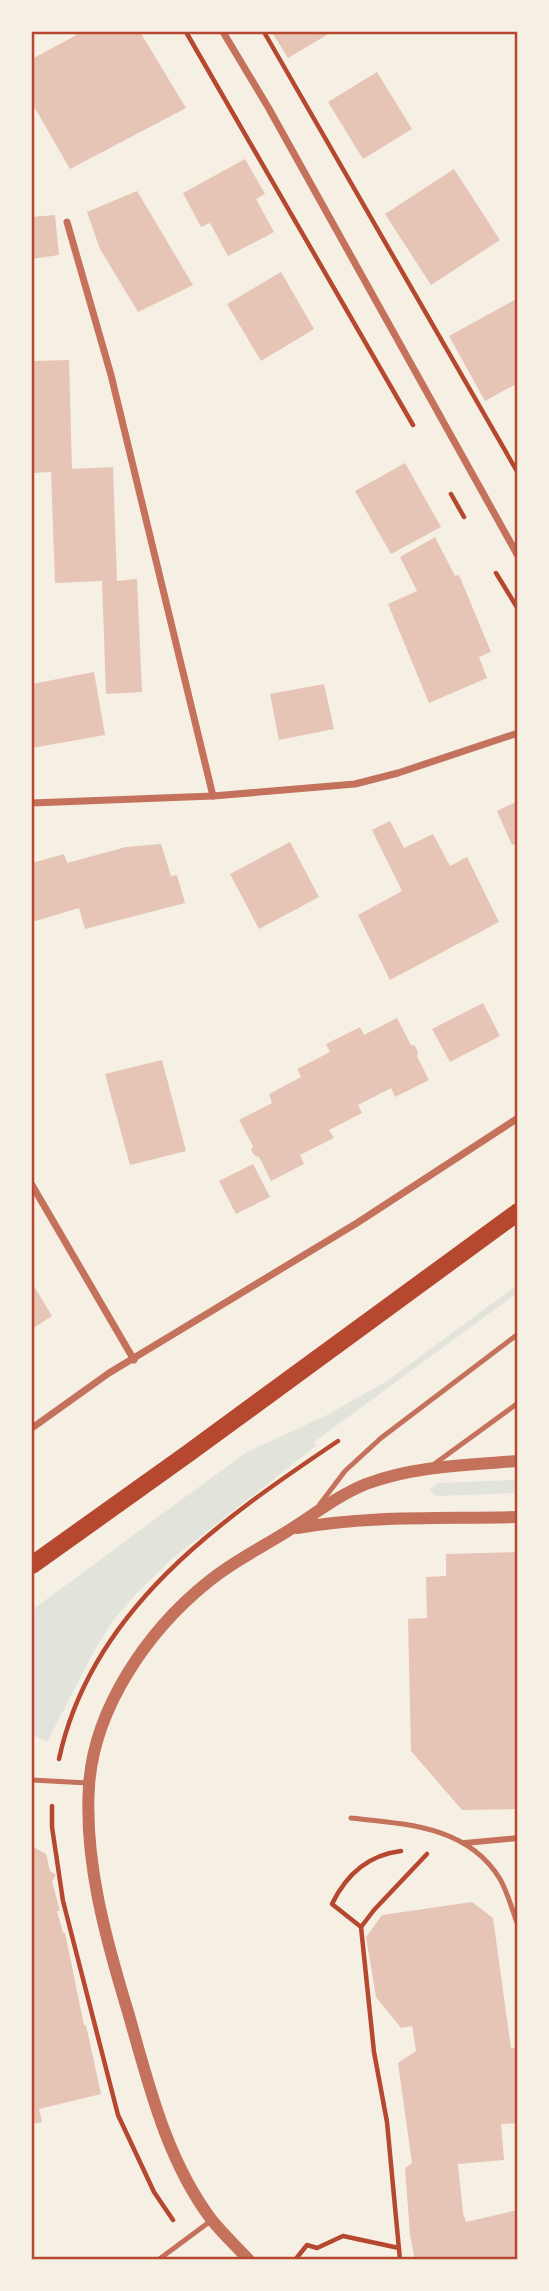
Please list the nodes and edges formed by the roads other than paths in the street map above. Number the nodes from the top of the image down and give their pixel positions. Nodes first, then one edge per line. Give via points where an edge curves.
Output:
1 (223, 32) edge
2 (66, 222) dead end
3 (517, 556) edge
4 (517, 733) edge
5 (213, 796) junction
6 (32, 803) edge
7 (517, 1118) edge
8 (32, 1185) edge
9 (517, 1212) edge
10 (517, 1334) edge
11 (134, 1360) junction
12 (517, 1403) edge
13 (32, 1428) edge
14 (517, 1461) edge
15 (428, 1469) junction
16 (312, 1515) junction
17 (517, 1517) edge
18 (290, 1530) junction
19 (32, 1564) edge
20 (32, 1780) edge
21 (89, 1783) junction
22 (351, 1818) dead end
23 (517, 1838) edge
24 (465, 1843) junction
25 (517, 1925) edge
26 (212, 2220) junction
27 (158, 2259) edge
28 (248, 2259) edge

1 - 3 street
2 - 5 street via 111,375
4 - 5 street via 355,784
5 - 6 street
7 - 11 street
8 - 11 street
9 - 19 main road
10 - 16 lane via 381,1438 345,1471
11 - 13 street
12 - 15 lane
14 - 15 street
15 - 16 street via 366,1485
16 - 18 street
17 - 18 street via 352,1521
18 - 21 street via 208,1582 147,1646 111,1706
20 - 21 lane
21 - 26 street via 92,1864 121,1989 153,2099 181,2168
22 - 24 lane via 420,1827
23 - 24 street
24 - 25 lane via 501,1881
26 - 27 lane
26 - 28 street

